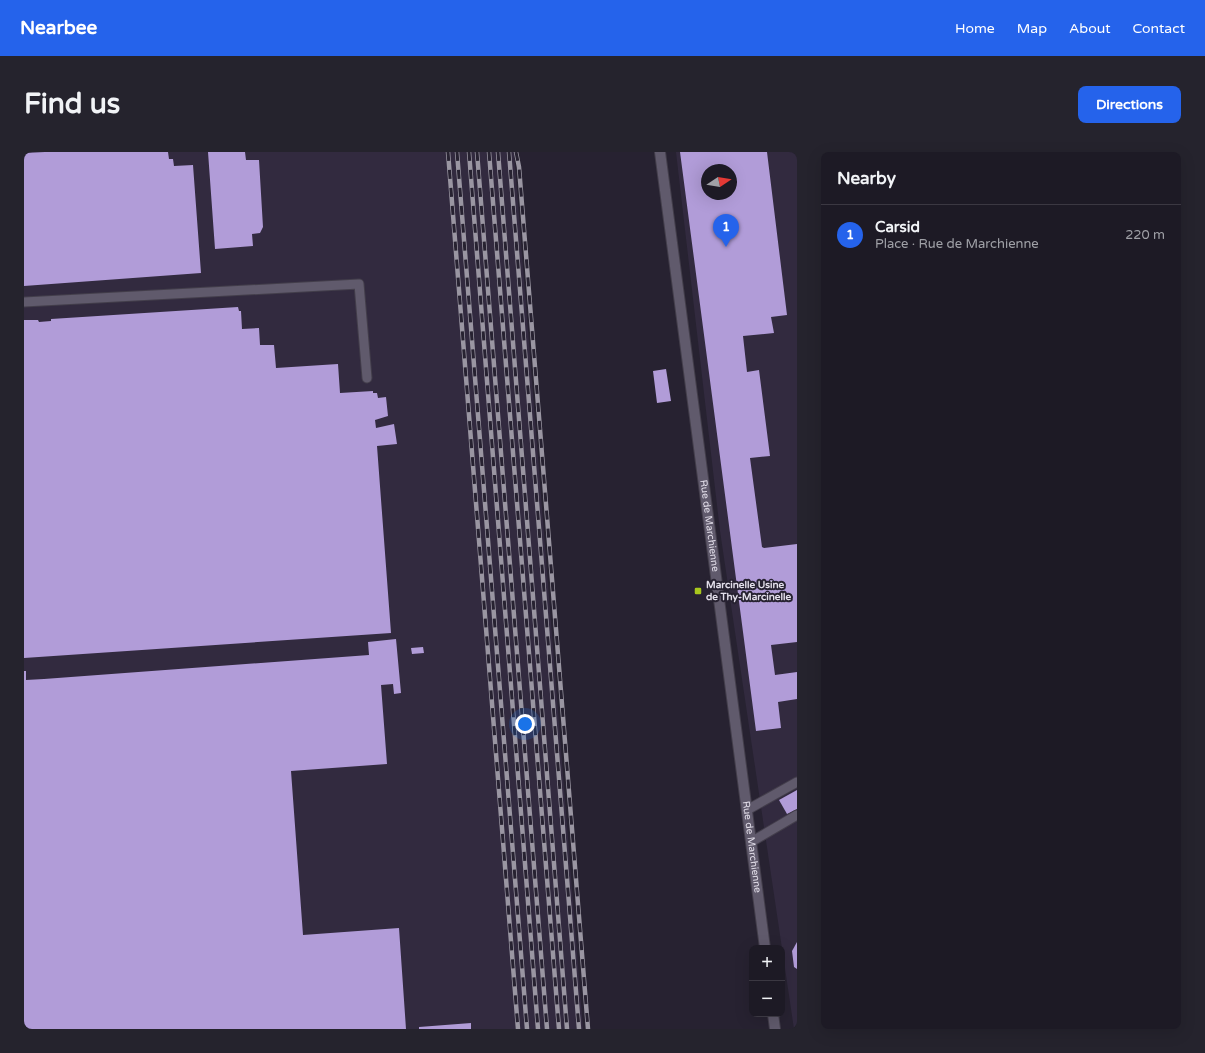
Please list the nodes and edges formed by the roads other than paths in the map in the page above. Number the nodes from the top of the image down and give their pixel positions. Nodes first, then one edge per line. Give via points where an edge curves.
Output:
1 (660, 152) edge
2 (24, 302) edge
3 (367, 378) dead end
4 (797, 782) edge
5 (747, 810) junction
6 (797, 815) edge
7 (751, 842) junction
8 (765, 945) edge
9 (773, 1017) edge
10 (775, 1029) edge

1 - 5 main road, Rue de Marchienne
2 - 3 lane via 359,284
4 - 5 lane
5 - 7 main road, Rue de Marchienne
6 - 7 lane
7 - 8 main road, Rue de Marchienne
9 - 10 main road

